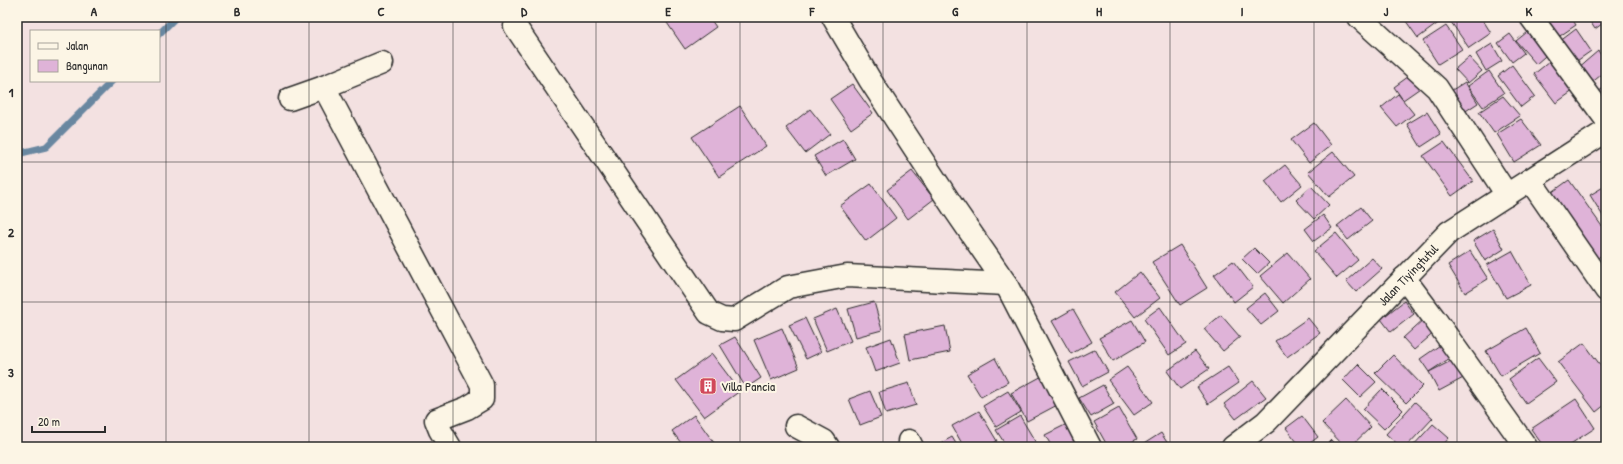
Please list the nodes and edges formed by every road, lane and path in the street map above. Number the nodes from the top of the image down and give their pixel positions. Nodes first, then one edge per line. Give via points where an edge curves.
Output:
1 (833, 17) edge
2 (1359, 17) edge
3 (1531, 17) edge
4 (515, 26) dead end
5 (382, 63) dead end
6 (324, 88) junction
7 (290, 100) dead end
8 (1606, 119) edge
9 (1606, 132) edge
10 (1530, 180) junction
11 (1507, 195) junction
12 (1404, 278) junction
13 (1006, 284) junction
14 (1606, 290) edge
15 (796, 426) dead end
16 (450, 447) edge
17 (828, 447) edge
18 (1090, 447) edge
19 (1234, 447) edge
20 (1526, 447) edge

1 - 13 street via 870,80
2 - 11 street via 1437,88
3 - 8 street
4 - 13 street via 709,313 722,319 734,320 788,287 847,276
5 - 6 street
6 - 7 street
6 - 16 street via 482,385 482,399 436,420
9 - 10 street, Jalan Tiyingtutul
10 - 11 street, Jalan Tiyingtutul
10 - 14 street
11 - 12 street, Jalan Tiyingtutul via 1449,232
12 - 19 street, Jalan Tiyingtutul via 1266,422
12 - 20 street
13 - 18 street
15 - 17 street via 824,441

